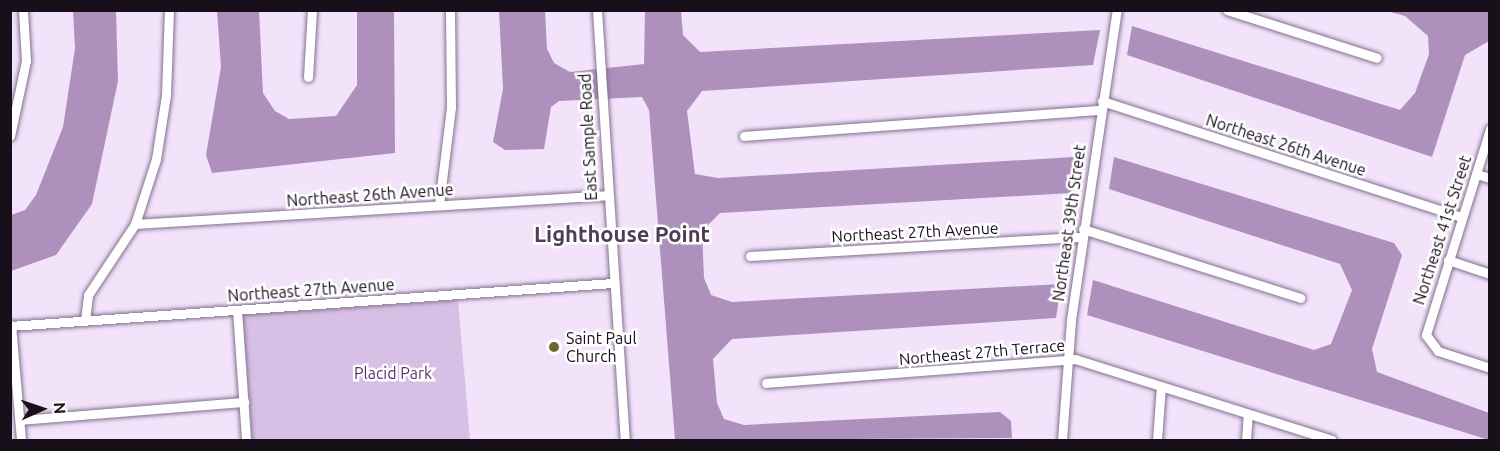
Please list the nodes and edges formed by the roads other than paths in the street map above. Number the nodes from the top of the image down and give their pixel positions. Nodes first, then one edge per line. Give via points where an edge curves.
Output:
1 (23, 10) edge
2 (169, 10) edge
3 (312, 10) edge
4 (450, 10) edge
5 (597, 10) edge
6 (1117, 10) edge
7 (1227, 10) edge
8 (1377, 58) dead end
9 (308, 76) dead end
10 (1101, 106) junction
11 (1490, 129) edge
12 (10, 136) edge
13 (744, 136) dead end
14 (1476, 174) junction
15 (1490, 178) edge
16 (606, 195) junction
17 (440, 206) junction
18 (1462, 217) junction
19 (135, 224) junction
20 (1083, 233) junction
21 (750, 256) dead end
22 (1448, 260) junction
23 (1490, 274) edge
24 (613, 283) junction
25 (1300, 298) dead end
26 (237, 310) junction
27 (85, 320) junction
28 (11, 326) edge
29 (1068, 361) junction
30 (1490, 368) edge
31 (766, 383) dead end
32 (1161, 386) junction
33 (244, 402) junction
34 (1248, 414) junction
35 (20, 420) junction
36 (21, 441) edge
37 (246, 441) edge
38 (625, 441) edge
39 (1062, 441) edge
40 (1157, 441) edge
41 (1246, 441) edge
42 (1332, 441) edge

1 - 12 street via 26,61
2 - 19 street via 158,148
3 - 9 street
4 - 17 street via 451,107
5 - 16 street, East Sample Road
6 - 10 street, Northeast 39th Street
7 - 8 street
10 - 13 street, Northeast 26th Avenue
10 - 18 street, Northeast 26th Avenue
10 - 20 street, Northeast 39th Street
11 - 14 street, Northeast 41st Street
14 - 15 street
14 - 18 street, Northeast 41st Street
16 - 17 street, Northeast 26th Avenue
16 - 24 street, East Sample Road
17 - 19 street, Northeast 26th Avenue
18 - 22 street, Northeast 41st Street
19 - 27 street via 88,295
20 - 21 street, Northeast 27th Avenue
20 - 25 street, Northeast 27th Avenue
20 - 29 street, Northeast 39th Street
22 - 23 street
22 - 30 street, Northeast 41st Street via 1427,341 1438,351
24 - 26 street, Northeast 27th Avenue
24 - 38 street, East Sample Road
26 - 27 street, Northeast 27th Avenue
26 - 33 street
27 - 28 street, Northeast 27th Avenue
28 - 35 street
29 - 31 street, Northeast 27th Terrace
29 - 32 street, Northeast 27th Terrace
29 - 39 street, Northeast 39th Street
32 - 34 street, Northeast 27th Terrace
32 - 40 street
33 - 35 street
33 - 37 street
34 - 41 street
34 - 42 street, Northeast 27th Terrace
35 - 36 street

